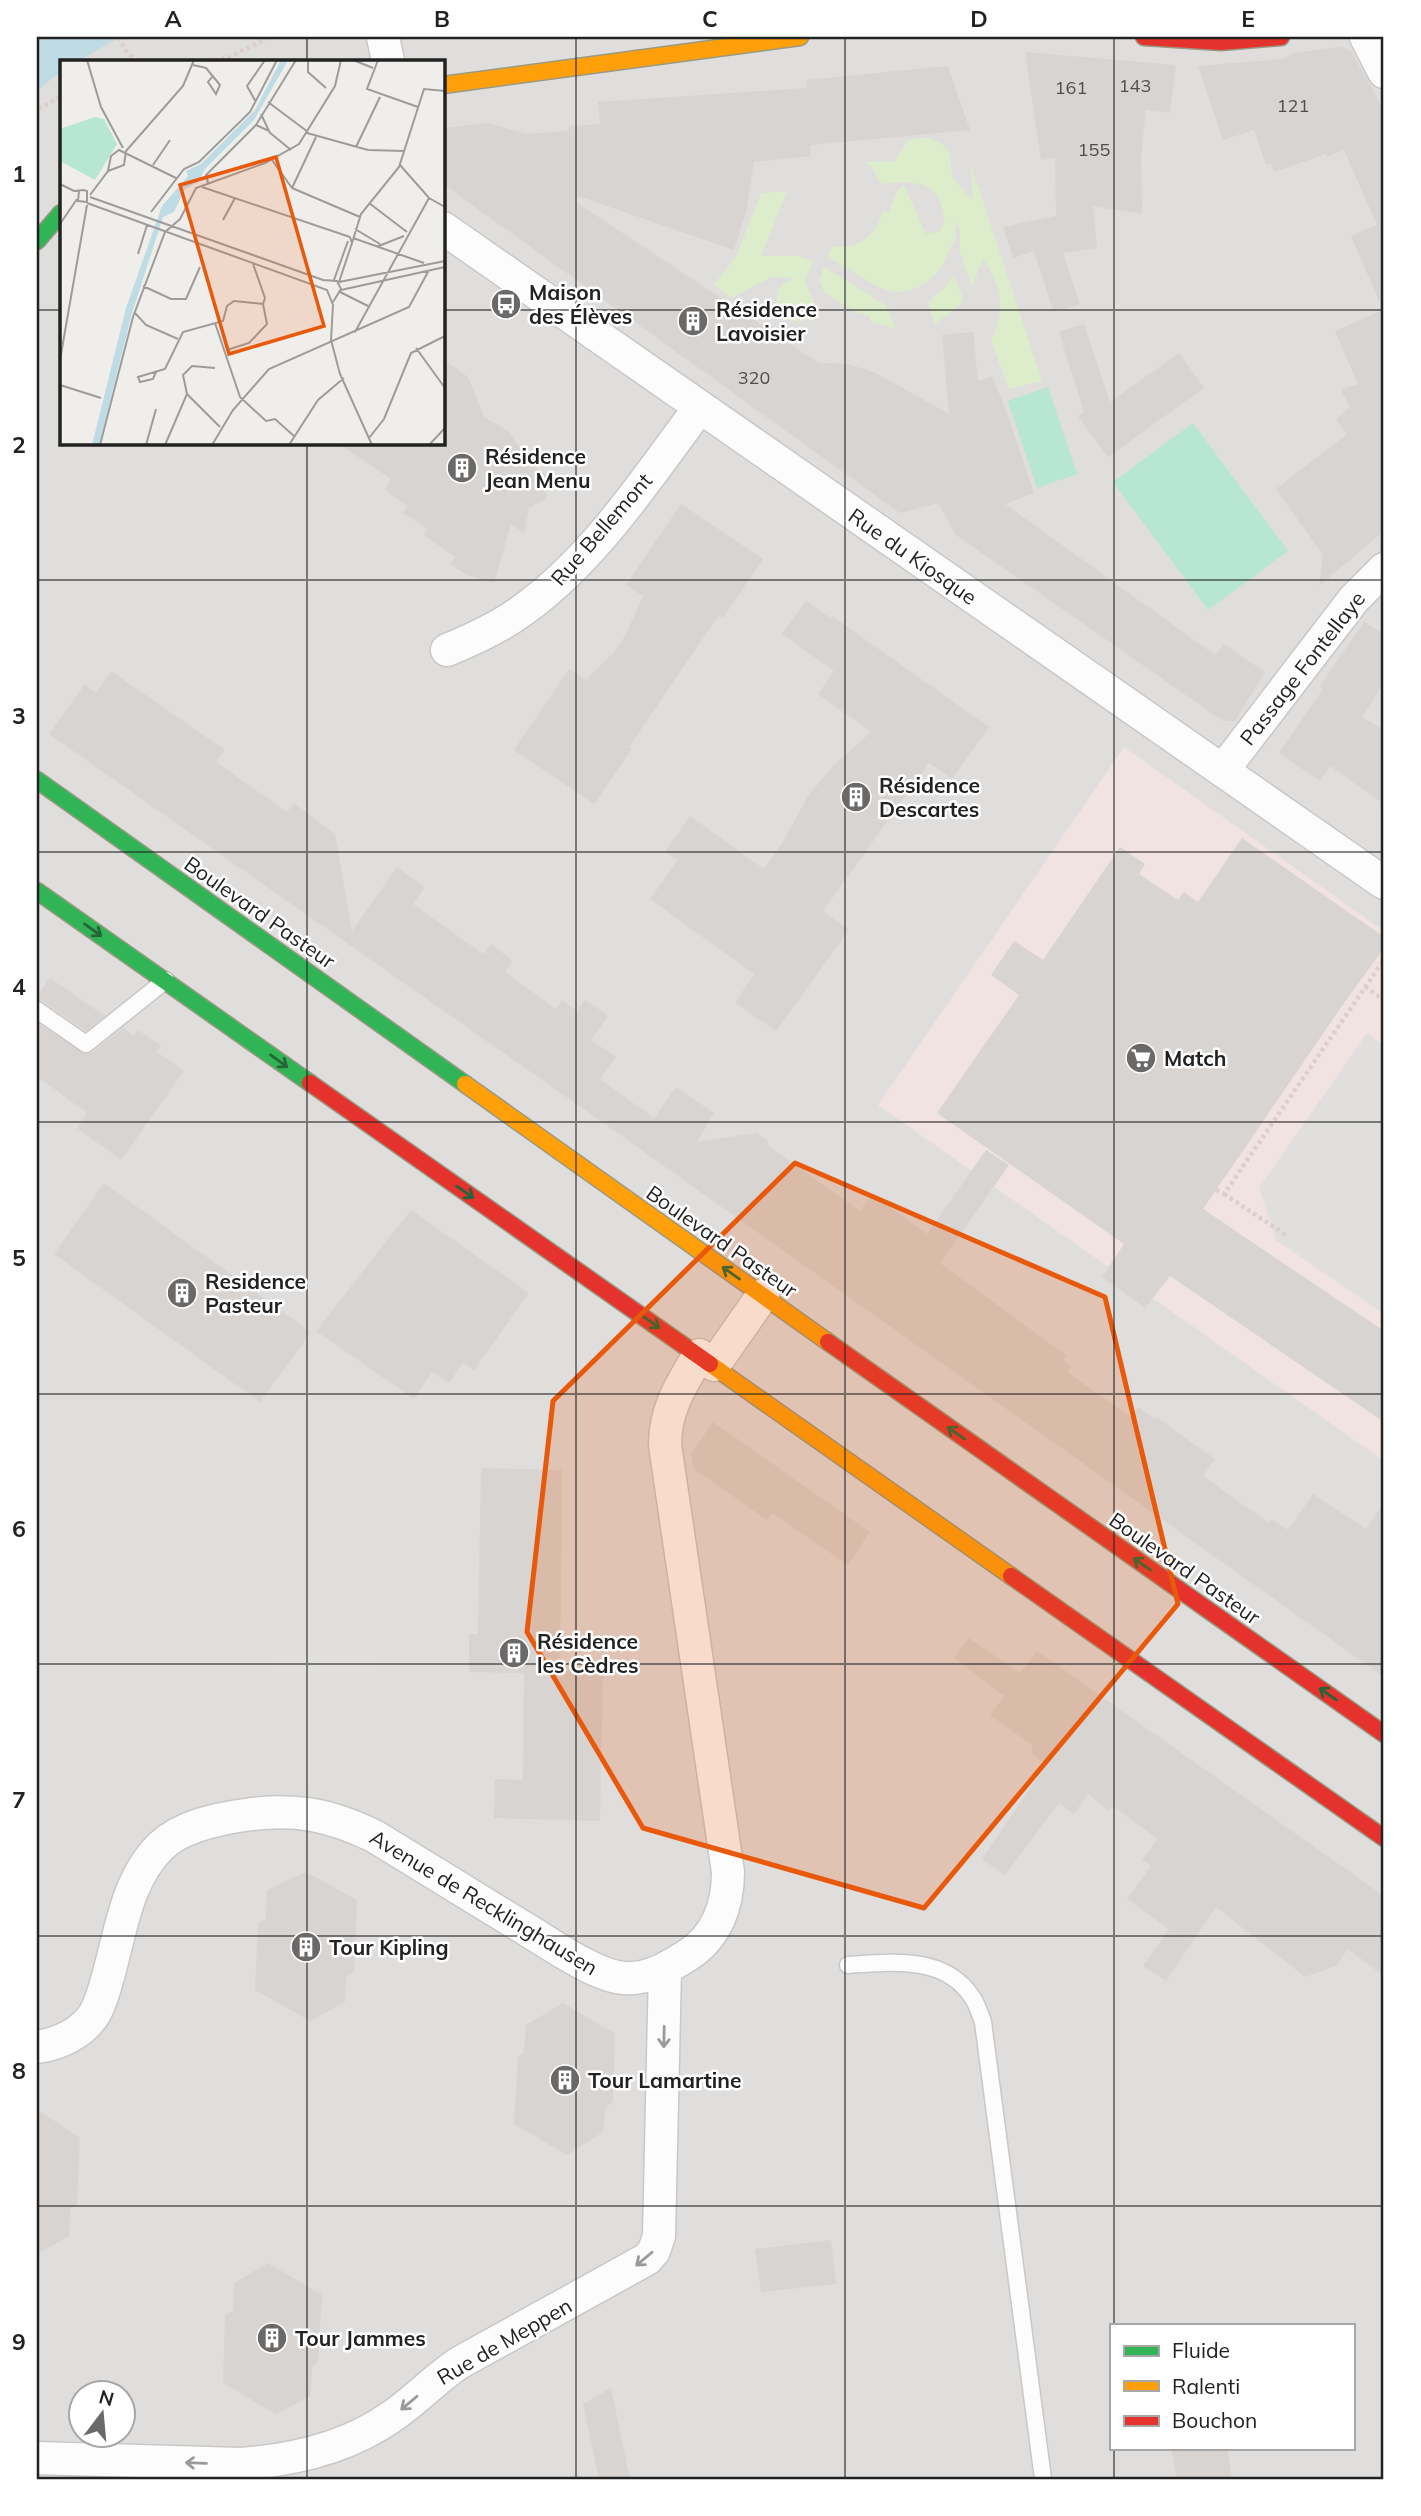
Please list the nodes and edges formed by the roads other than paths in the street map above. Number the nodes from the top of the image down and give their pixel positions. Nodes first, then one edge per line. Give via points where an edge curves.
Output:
1 (383, 37) edge
2 (800, 37) edge
3 (1144, 37) edge
4 (1281, 37) edge
5 (1366, 37) edge
6 (388, 60) edge
7 (1384, 72) edge
8 (444, 85) edge
9 (60, 214) edge
10 (444, 229) edge
11 (37, 241) edge
12 (700, 407) junction
13 (1384, 569) edge
14 (447, 650) dead end
15 (1223, 770) junction
16 (37, 780) edge
17 (1384, 883) edge
18 (37, 891) edge
19 (166, 980) junction
20 (37, 1010) edge
21 (763, 1295) junction
22 (706, 1360) junction
23 (1384, 1734) edge
24 (1384, 1838) edge
25 (848, 1965) dead end
26 (665, 1969) junction
27 (37, 2047) edge
28 (37, 2458) edge
29 (1043, 2479) edge

1 - 6 street
2 - 8 main road
3 - 4 main road via 1221,42
5 - 7 street
9 - 11 main road
10 - 12 street, Rue du Kiosque
12 - 14 street, Rue Bellemont via 633,496 547,592 503,623
12 - 15 street, Rue du Kiosque
13 - 15 street, Passage Fontellaye via 1353,599
15 - 17 street, Rue du Kiosque
21 -> 16 main road, Boulevard Pasteur
18 -> 19 main road
19 - 20 lane via 86,1044
19 -> 22 main road
21 - 22 street, Avenue de Recklinghausen
23 -> 21 main road, Boulevard Pasteur
22 - 24 main road
22 - 26 street, Avenue de Recklinghausen via 675,1394 665,1445 728,1889 719,1921 706,1938
25 - 29 lane via 894,1962 931,1966 954,1977 972,1997 983,2022
26 - 27 street, Avenue de Recklinghausen via 637,1978 605,1973 352,1825 308,1812 263,1813 198,1826 162,1845 146,1863 130,1895 94,2015 66,2039
26 -> 28 street, Rue de Meppen via 659,2236 647,2259 459,2363 368,2432 324,2450 242,2464

